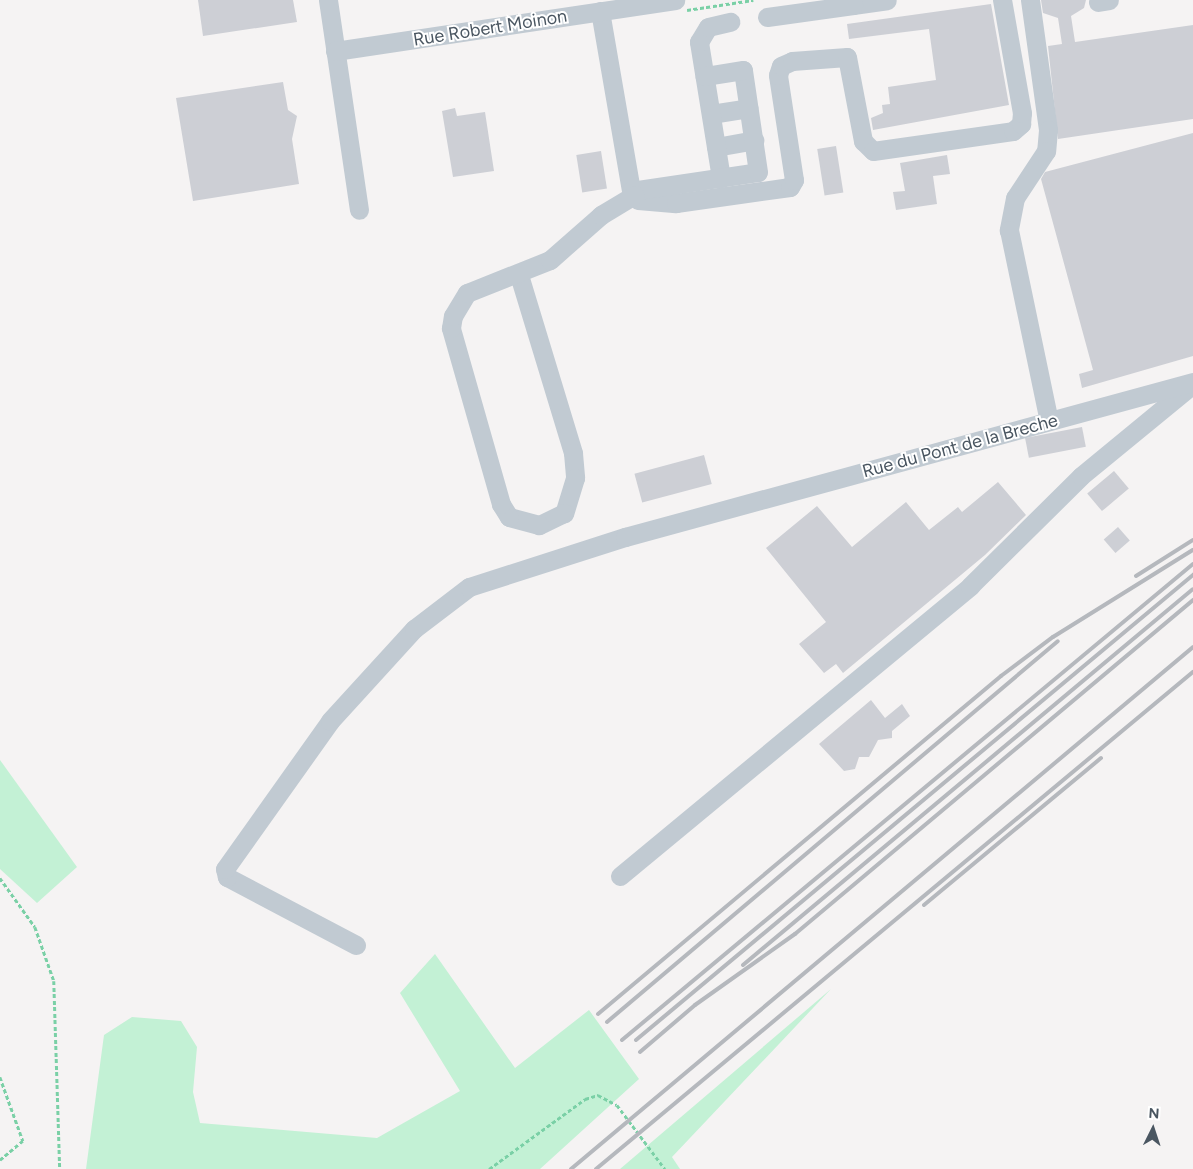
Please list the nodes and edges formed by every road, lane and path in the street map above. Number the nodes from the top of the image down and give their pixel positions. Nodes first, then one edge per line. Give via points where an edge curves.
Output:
1 (328, 0) edge
2 (675, 0) edge
3 (887, 0) edge
4 (1002, 0) edge
5 (1030, 0) edge
6 (853, 3) edge
7 (600, 11) junction
8 (767, 17) dead end
9 (730, 22) dead end
10 (335, 51) junction
11 (704, 76) junction
12 (749, 108) junction
13 (711, 114) junction
14 (754, 140) junction
15 (716, 146) junction
16 (721, 178) junction
17 (633, 193) junction
18 (359, 210) dead end
19 (519, 275) junction
20 (1193, 383) edge
21 (1049, 421) junction
22 (620, 876) dead end
23 (0, 878) edge
24 (356, 944) dead end
25 (0, 1077) edge
26 (0, 1160) edge
27 (60, 1169) edge
28 (489, 1169) edge
29 (664, 1169) edge

1 - 10 street
2 - 7 street, Rue Robert Moinon
3 - 6 street
4 - 17 street via 1022,113 1021,124 1013,131 873,151 863,141 847,57 792,61 781,66 778,74 794,180 790,187 676,203 652,203
5 - 21 street via 1048,130 1046,151 1015,198 1009,230
6 - 8 street
7 - 10 street, Rue Robert Moinon
7 - 17 street
9 - 11 street via 714,24 702,33 699,42
10 - 18 street
11 - 12 street via 743,70
11 - 13 street
12 - 13 street
12 - 14 street
13 - 15 street
14 - 15 street
14 - 16 street via 758,172
15 - 16 street
16 - 17 street
17 - 19 street via 600,215 550,260
19 - 19 street via 467,293 453,316 451,328 501,504 509,517 539,526 564,513 575,478 573,453
20 - 21 street, Rue du Pont de la Breche
20 - 22 street via 1082,476 970,586
21 - 24 street, Rue du Pont de la Breche via 727,510 469,587 414,628 330,720 224,869 227,877
23 - 27 path via 35,927 54,981
25 - 26 path via 23,1141
28 - 29 path via 585,1099 598,1095 617,1105

